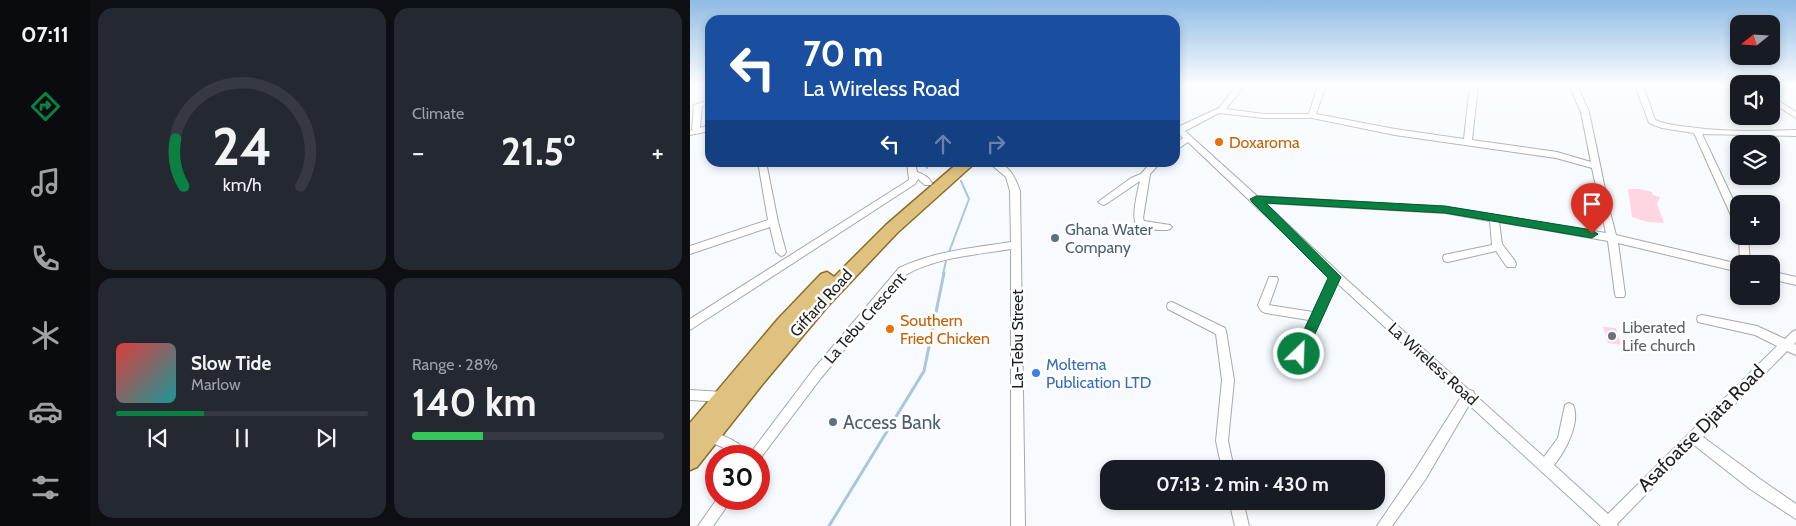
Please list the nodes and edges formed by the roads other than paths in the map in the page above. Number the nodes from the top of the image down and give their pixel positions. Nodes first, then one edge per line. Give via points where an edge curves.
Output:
1 (694, 110) edge
2 (1221, 110) joint
3 (1314, 110) edge
4 (1471, 110) edge
5 (1584, 110) edge
6 (1648, 110) edge
7 (1312, 116) junction
8 (1180, 127) edge
9 (1696, 130) junction
10 (1180, 131) edge
11 (693, 132) edge
12 (1796, 133) edge
13 (1188, 138) junction
14 (1468, 143) junction
15 (1180, 144) edge
16 (763, 167) edge
17 (912, 167) edge
18 (949, 167) edge
19 (963, 167) edge
20 (999, 167) edge
21 (1151, 167) edge
22 (1596, 167) junction
23 (914, 174) junction
24 (1145, 176) junction
25 (928, 183) junction
26 (1256, 199) junction
27 (1104, 202) dead end
28 (1730, 203) edge
29 (1494, 217) junction
30 (773, 222) junction
31 (1167, 227) dead end
32 (1612, 238) junction
33 (1016, 245) junction
34 (1498, 247) junction
35 (690, 250) edge
36 (781, 252) dead end
37 (1448, 258) dead end
38 (1510, 264) dead end
39 (1730, 266) edge
40 (1335, 277) junction
41 (1780, 277) edge
42 (1273, 280) dead end
43 (1796, 281) edge
44 (1620, 294) dead end
45 (1172, 306) dead end
46 (1315, 317) junction
47 (1702, 319) dead end
48 (690, 325) edge
49 (1796, 335) edge
50 (1791, 347) edge
51 (1299, 354) dead end
52 (690, 395) edge
53 (1469, 396) junction
54 (723, 397) junction
55 (1569, 409) dead end
56 (709, 436) junction
57 (1693, 436) junction
58 (690, 438) edge
59 (729, 445) edge
60 (763, 445) edge
61 (690, 460) edge
62 (1226, 460) edge
63 (1545, 466) junction
64 (717, 510) edge
65 (1238, 510) edge
66 (1796, 512) edge
67 (1610, 524) edge
68 (705, 526) edge
69 (1018, 526) edge
70 (1242, 526) edge
71 (1384, 526) edge

1 - 11 street
2 - 7 street via 1264,116
2 - 8 street
3 - 7 street
4 - 14 street
5 - 22 street
6 - 9 street via 1655,124
7 - 14 street
9 - 12 street
9 - 28 street
10 - 13 street, La Wireless Road
13 - 15 street
13 - 26 street, La Wireless Road
14 - 22 street via 1557,155
16 - 30 street
17 - 23 street
18 - 25 main road, Giffard Road
19 - 56 main road, Giffard Road via 903,218 848,272 792,333
20 - 33 street, La-Tebu Street via 1006,172 1016,191
21 - 24 street
22 - 32 street
23 - 25 street
23 - 48 street via 912,182
24 - 27 street
24 - 31 street via 1138,218 1140,224
25 - 54 main road, Giffard Road via 784,324
26 - 29 street via 1405,206
26 - 40 street, La Wireless Road
29 - 32 street
29 - 34 street
30 - 35 street
30 - 36 street
32 - 39 street
32 - 44 street
33 - 60 street, La Tebu Crescent via 932,259 903,271 817,374
33 - 69 street, La-Tebu Street
34 - 37 street
34 - 38 street
40 - 46 street
40 - 53 street, La Wireless Road
41 - 43 street
42 - 46 street via 1263,305 1266,309
45 - 62 street via 1221,331 1228,380 1222,440
46 - 51 street
47 - 50 street via 1757,331
49 - 50 street, Asafoatse Djata Road
50 - 57 street, Asafoatse Djata Road
52 - 54 street
53 - 63 street, La Wireless Road
53 - 71 street
54 - 58 main road, Giffard Road
55 - 63 street via 1567,430 1560,449
56 - 59 street
56 - 61 main road, Giffard Road
57 - 66 street
57 - 67 street, Asafoatse Djata Road
63 - 67 street, La Wireless Road
64 - 68 street
65 - 70 street

